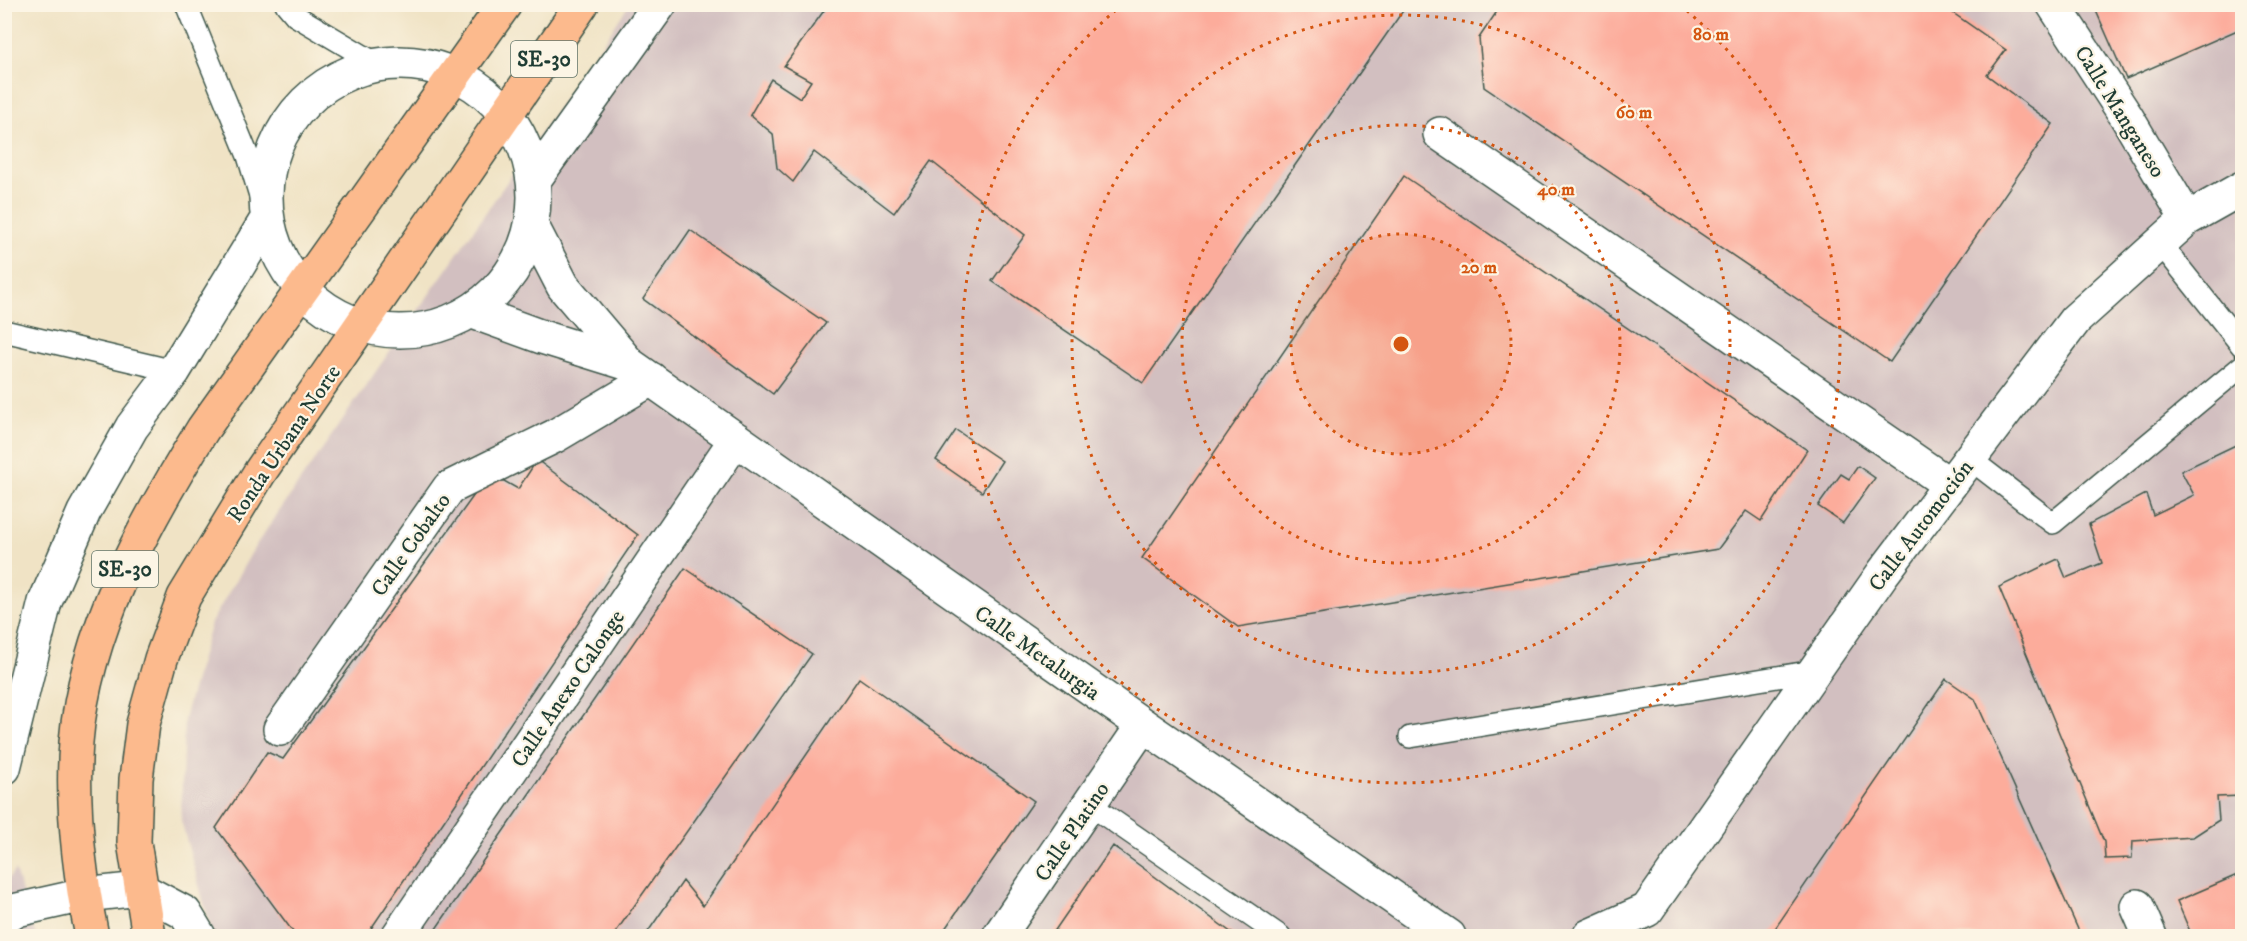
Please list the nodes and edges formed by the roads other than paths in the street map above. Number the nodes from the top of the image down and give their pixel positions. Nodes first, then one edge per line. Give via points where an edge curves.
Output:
1 (186, 4) edge
2 (286, 4) edge
3 (505, 4) edge
4 (582, 4) edge
5 (660, 4) edge
6 (2053, 4) edge
7 (377, 64) junction
8 (454, 76) junction
9 (505, 113) junction
10 (1440, 134) dead end
11 (534, 180) junction
12 (2242, 188) edge
13 (267, 219) junction
14 (2187, 219) junction
15 (532, 226) junction
16 (2160, 243) junction
17 (304, 289) junction
18 (473, 312) junction
19 (361, 327) junction
20 (4, 331) edge
21 (2242, 346) edge
22 (2242, 366) edge
23 (174, 371) junction
24 (640, 371) junction
25 (736, 439) junction
26 (1970, 459) junction
27 (1950, 485) junction
28 (1814, 671) junction
29 (1143, 725) junction
30 (280, 729) dead end
31 (1410, 737) dead end
32 (4, 768) edge
33 (1089, 804) junction
34 (140, 889) junction
35 (84, 895) junction
36 (2137, 906) dead end
37 (4, 918) edge
38 (1646, 923) edge
39 (192, 925) edge
40 (92, 936) edge
41 (149, 936) edge
42 (211, 936) edge
43 (398, 936) edge
44 (999, 936) edge
45 (1280, 936) edge
46 (1449, 936) edge
47 (1589, 936) edge
48 (2150, 936) edge

1 - 13 lane via 248,156
2 - 7 lane via 296,16
3 - 8 main road, SE-30
4 - 9 main road, Ronda Urbana Norte / SE-30
5 - 11 street
6 - 14 street, Calle Manganeso
7 - 8 street, SE-30 via 412,63
7 - 13 street, SE-30 via 337,78 303,103 279,137 267,177
8 - 9 street, SE-30
8 - 17 main road, SE-30
9 - 11 street, SE-30 via 524,145
9 - 19 main road, Ronda Urbana Norte / SE-30
10 - 27 street
11 - 15 street, SE-30
12 - 14 street, Calle Automoción
13 - 17 street, SE-30 via 278,254
13 - 23 street
14 - 16 street, Calle Automoción
15 - 18 street, SE-30 via 520,260 501,289
15 - 24 street via 563,286
16 - 21 lane
16 - 26 street, Calle Automoción via 2075,320
17 - 19 street, SE-30
17 - 35 main road, SE-30 via 203,429 164,491 131,555 99,639 76,740 75,830
18 - 19 street, SE-30 via 438,327 399,333
18 - 24 street
19 - 34 main road, Ronda Urbana Norte / SE-30 via 260,472 184,597 143,724 134,842
20 - 23 lane
22 - 26 lane via 2053,523
23 - 32 street via 132,428 84,512 45,602
24 - 25 street, Calle Metalurgia
24 - 30 street, Calle Cobalto via 555,436 449,488
25 - 29 street, Calle Metalurgia
25 - 43 street, Calle Anexo Calonge
26 - 27 street, Calle Automoción
27 - 28 street, Calle Automoción
28 - 31 lane
28 - 38 street, Calle Automoción
29 - 33 street, Calle Platino
29 - 46 street, Calle Metalurgia
33 - 44 street, Calle Platino
33 - 45 lane
34 - 35 street
34 - 39 street
34 - 41 main road, Ronda Urbana Norte / SE-30
35 - 37 street via 17,910
35 - 40 main road, SE-30
36 - 48 street
38 - 47 street
39 - 42 street

